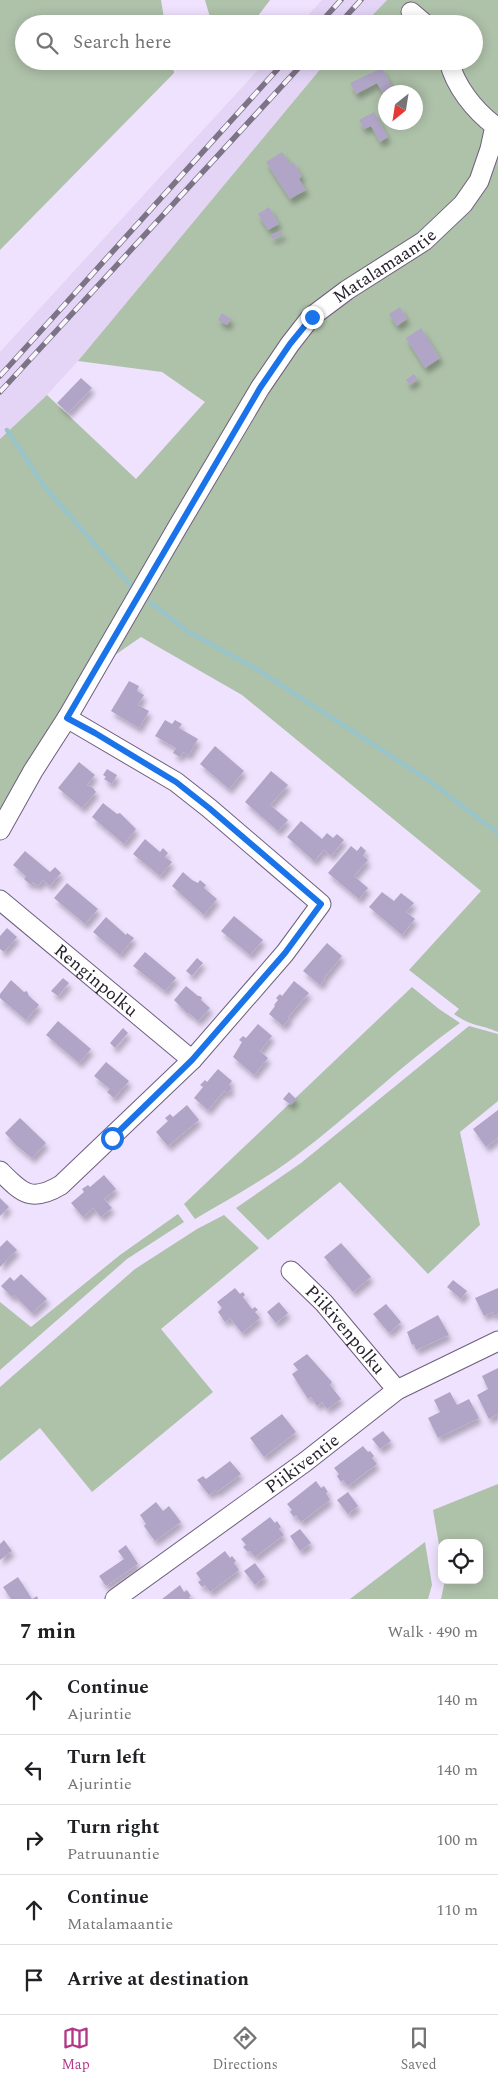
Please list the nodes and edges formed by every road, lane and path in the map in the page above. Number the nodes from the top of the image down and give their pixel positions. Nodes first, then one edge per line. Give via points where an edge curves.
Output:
1 (452, 70) edge
2 (496, 127) edge
3 (67, 718) junction
4 (0, 830) edge
5 (0, 900) edge
6 (192, 1060) junction
7 (0, 1171) edge
8 (291, 1271) dead end
9 (498, 1341) edge
10 (397, 1390) junction
11 (115, 1599) edge

1 - 2 street via 464,94
2 - 3 street, Matalamaantie via 479,181 464,204 424,240 312,317 290,344 260,388
3 - 4 street, Matalamaantie
3 - 6 street via 176,782 321,904 285,953
5 - 6 street, Renginpolku
6 - 7 street via 98,1151 48,1193 25,1193
8 - 10 street, Piikivenpolku via 324,1303
9 - 10 street, Piikiventie
10 - 11 street, Piikiventie via 305,1462

